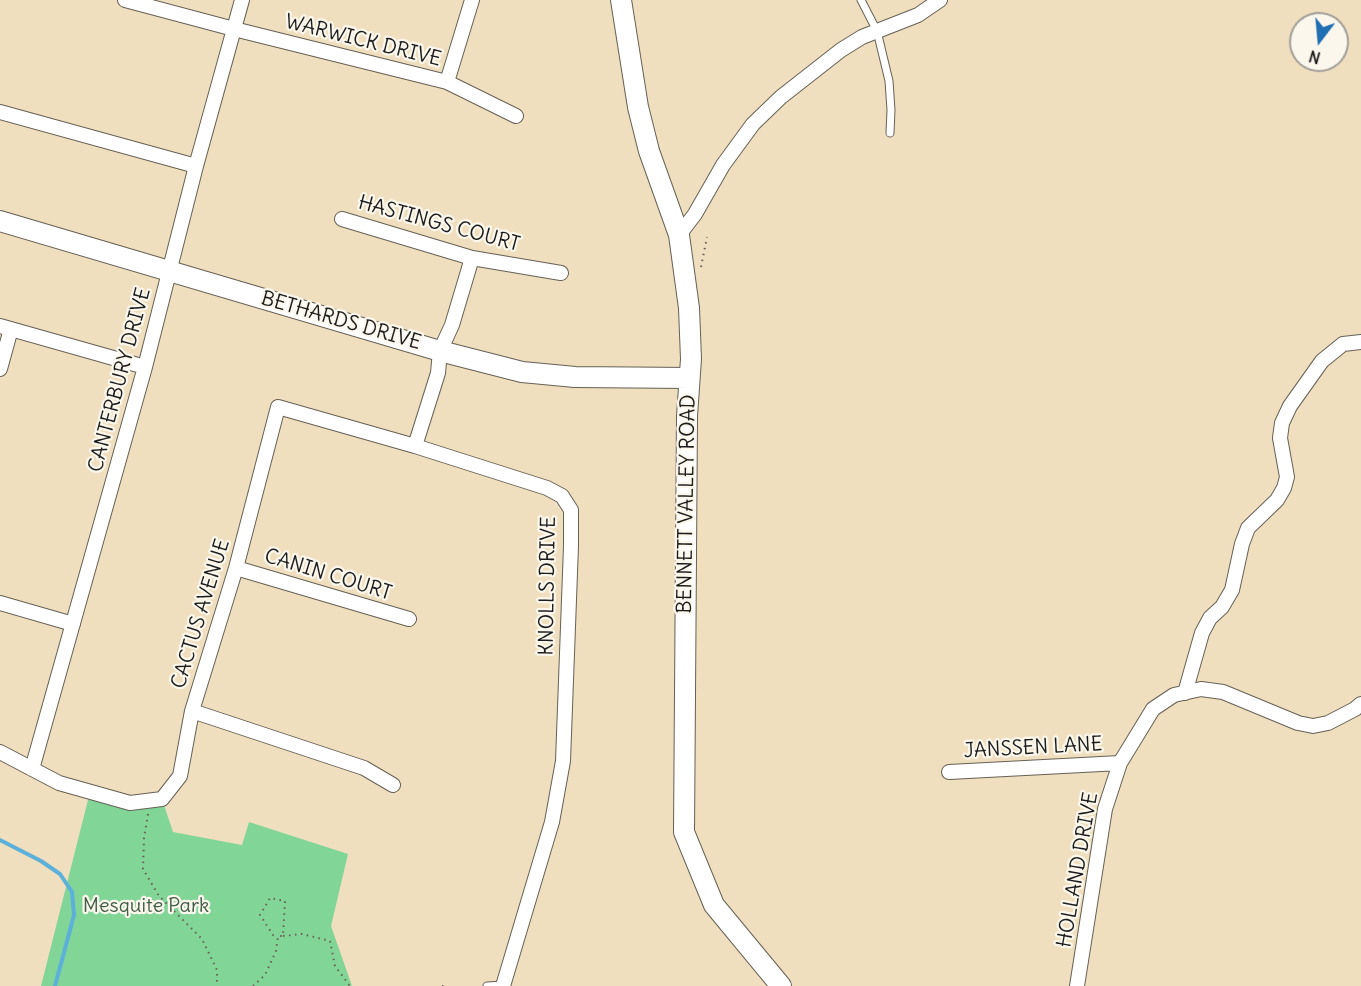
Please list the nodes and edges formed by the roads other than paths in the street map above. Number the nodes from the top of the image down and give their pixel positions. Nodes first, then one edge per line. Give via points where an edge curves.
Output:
1 (125, 0) edge
2 (242, 0) edge
3 (472, 0) edge
4 (621, 0) edge
5 (861, 0) edge
6 (940, 0) edge
7 (234, 29) junction
8 (877, 31) junction
9 (447, 82) junction
10 (0, 112) edge
11 (516, 116) dead end
12 (890, 133) dead end
13 (196, 166) junction
14 (342, 219) dead end
15 (0, 221) edge
16 (679, 235) junction
17 (472, 258) junction
18 (169, 270) junction
19 (561, 273) dead end
20 (5, 328) edge
21 (1361, 342) edge
22 (440, 351) junction
23 (145, 367) junction
24 (0, 369) edge
25 (689, 378) junction
26 (415, 446) junction
27 (236, 568) junction
28 (0, 603) edge
29 (409, 620) dead end
30 (73, 624) junction
31 (1185, 693) junction
32 (1361, 704) edge
33 (192, 711) junction
34 (0, 752) edge
35 (1120, 762) junction
36 (32, 769) junction
37 (949, 772) dead end
38 (393, 785) dead end
39 (503, 985) edge
40 (487, 986) edge
41 (781, 986) edge
42 (1077, 986) edge

1 - 7 street, WARWICK DRIVE
2 - 7 street, CANTERBURY DRIVE
3 - 9 street
4 - 16 street, BENNETT VALLEY ROAD via 638,107
5 - 8 lane
6 - 8 street via 918,15
7 - 9 street, WARWICK DRIVE
7 - 13 street, CANTERBURY DRIVE
8 - 12 lane via 889,81
8 - 16 street via 841,50 753,124
9 - 11 street, WARWICK DRIVE
10 - 13 street
13 - 18 street, CANTERBURY DRIVE
14 - 17 street, HASTINGS COURT
15 - 18 street, BETHARDS DRIVE
16 - 25 street, BENNETT VALLEY ROAD via 689,308
17 - 19 street, HASTINGS COURT
17 - 22 street
18 - 22 street, BETHARDS DRIVE
18 - 23 street, CANTERBURY DRIVE
20 - 23 street
20 - 24 street
21 - 31 street via 1343,344 1322,361 1290,406 1280,438 1287,477 1284,488 1248,528 1232,590 1202,633
22 - 25 street, BETHARDS DRIVE via 522,372
22 - 26 street via 438,373
23 - 30 street, CANTERBURY DRIVE
25 - 41 street, BENNETT VALLEY ROAD via 684,832 714,905
26 - 27 street, CACTUS AVENUE via 278,407
26 - 39 street, KNOLLS DRIVE via 547,488 562,496 571,510 563,761 552,822
27 - 29 street, CANIN COURT
27 - 33 street, CACTUS AVENUE
28 - 30 street
30 - 36 street, CANTERBURY DRIVE
31 - 32 street, HOLLAND DRIVE via 1201,689 1223,692 1313,726 1328,723
31 - 35 street, HOLLAND DRIVE via 1174,695 1153,709
33 - 36 street, CACTUS AVENUE via 180,776 162,799 130,804 59,783
33 - 38 street via 364,768
34 - 36 street
35 - 37 street, JANSSEN LANE
35 - 42 street, HOLLAND DRIVE via 1106,809
39 - 40 lane

